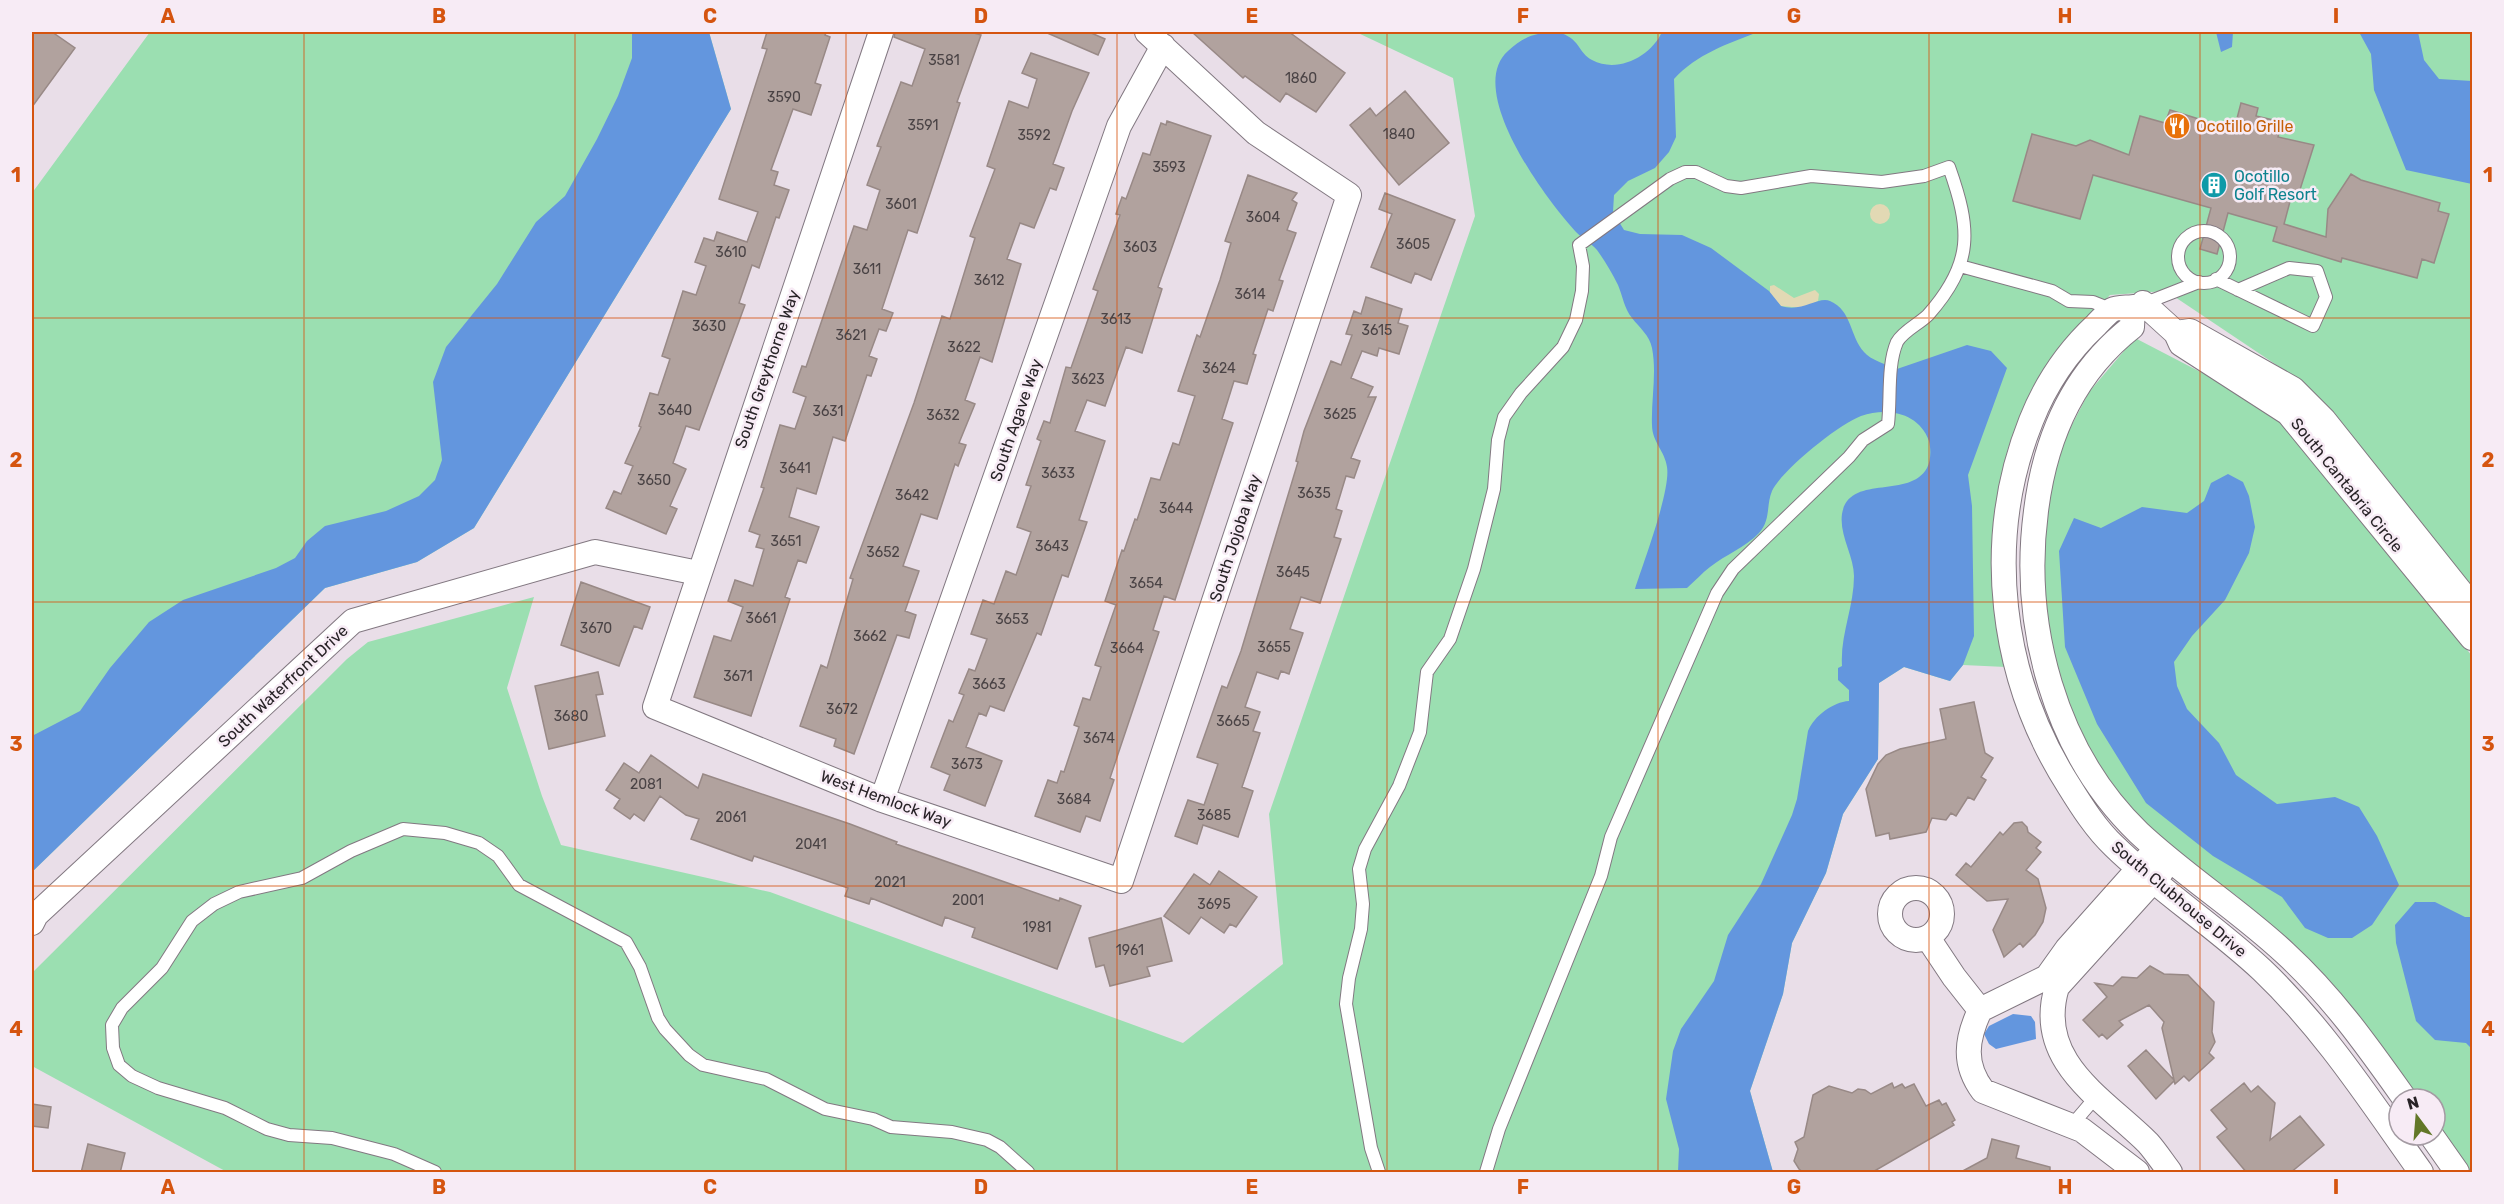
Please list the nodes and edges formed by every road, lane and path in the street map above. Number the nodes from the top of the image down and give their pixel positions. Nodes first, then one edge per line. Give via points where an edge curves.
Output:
1 (881, 32) edge
2 (1155, 39) edge
3 (1960, 266) junction
4 (2216, 279) junction
5 (2199, 282) junction
6 (2238, 290) junction
7 (2130, 307) junction
8 (2176, 333) junction
9 (2069, 353) junction
10 (2088, 371) junction
11 (698, 573) junction
12 (2472, 606) edge
13 (2472, 638) edge
14 (655, 707) joint
15 (882, 800) junction
16 (2164, 855) junction
17 (2146, 875) junction
18 (1121, 881) joint
19 (32, 923) edge
20 (1928, 938) dead end
21 (2052, 982) junction
22 (1980, 1010) junction
23 (2361, 1062) junction
24 (2391, 1087) edge
25 (2095, 1098) junction
26 (2072, 1125) junction
27 (2439, 1147) edge
28 (435, 1173) edge
29 (1028, 1173) edge
30 (1379, 1173) edge
31 (1486, 1173) edge
32 (2137, 1173) edge
33 (2170, 1173) edge
34 (2421, 1173) edge
35 (2457, 1173) edge

1 - 11 street, South Greythorne Way
2 - 15 street, South Agave Way via 1119,126
2 - 18 street, South Jojoba Way via 1256,133 1349,195
3 - 7 lane via 2052,291 2069,301
3 - 30 lane via 1966,226 1949,167 1902,181 1811,176 1741,188 1685,172 1579,245 1582,291 1576,320 1563,346 1504,417 1494,489 1474,569 1450,639 1427,672 1420,732 1359,869 1361,929 1346,1004 1371,1148
3 - 31 lane via 1938,303 1898,341 1888,424 1863,440 1738,564 1717,592 1611,837 1601,876 1499,1129
4 - 5 lane
4 - 5 lane via 2228,266 2229,249 2218,235 2202,231 2187,237 2178,251 2180,267
4 - 6 lane
5 - 7 lane
6 - 6 lane via 2313,326 2326,297 2318,271 2289,268
7 - 8 street, South Cantabria Circle
7 - 9 street, South Clubhouse Drive
7 - 10 street, South Clubhouse Drive via 2132,327
8 - 12 street, South Cantabria Circle via 2190,331 2293,388 2324,420
8 - 13 street, South Cantabria Circle via 2181,344 2288,414
9 - 10 lane
9 - 17 street, South Clubhouse Drive via 2038,403 2013,477 2004,560 2007,621 2023,690 2048,751 2094,823
10 - 16 street, South Clubhouse Drive via 2057,424 2044,462 2032,538 2036,625 2054,699 2086,763 2119,809
11 - 14 street, South Greythorne Way
11 - 19 street, South Waterfront Drive via 595,552 353,621 36,915
14 - 15 street, West Hemlock Way
15 - 18 street, West Hemlock Way
16 - 17 street
16 - 23 street, South Clubhouse Drive via 2283,951 2336,1003
17 - 21 street via 2067,949
17 - 23 street, South Clubhouse Drive via 2229,941 2317,1029
20 - 22 street
21 - 22 street
21 - 25 street via 2053,1026 2059,1049 2075,1076
22 - 26 street via 1967,1046 1974,1078 1983,1091
23 - 24 street, South Clubhouse Drive
23 - 34 street, South Clubhouse Drive
25 - 26 lane
25 - 33 street via 2150,1145
26 - 32 street
27 - 35 street
28 - 29 lane via 394,1154 332,1138 267,1129 225,1108 158,1088 119,1065 112,1025 122,1008 162,968 192,921 214,904 239,892 302,878 403,829 445,833 479,843 498,856 519,885 626,942 665,1029 703,1065 766,1079 825,1109 891,1127 971,1135 1000,1147

